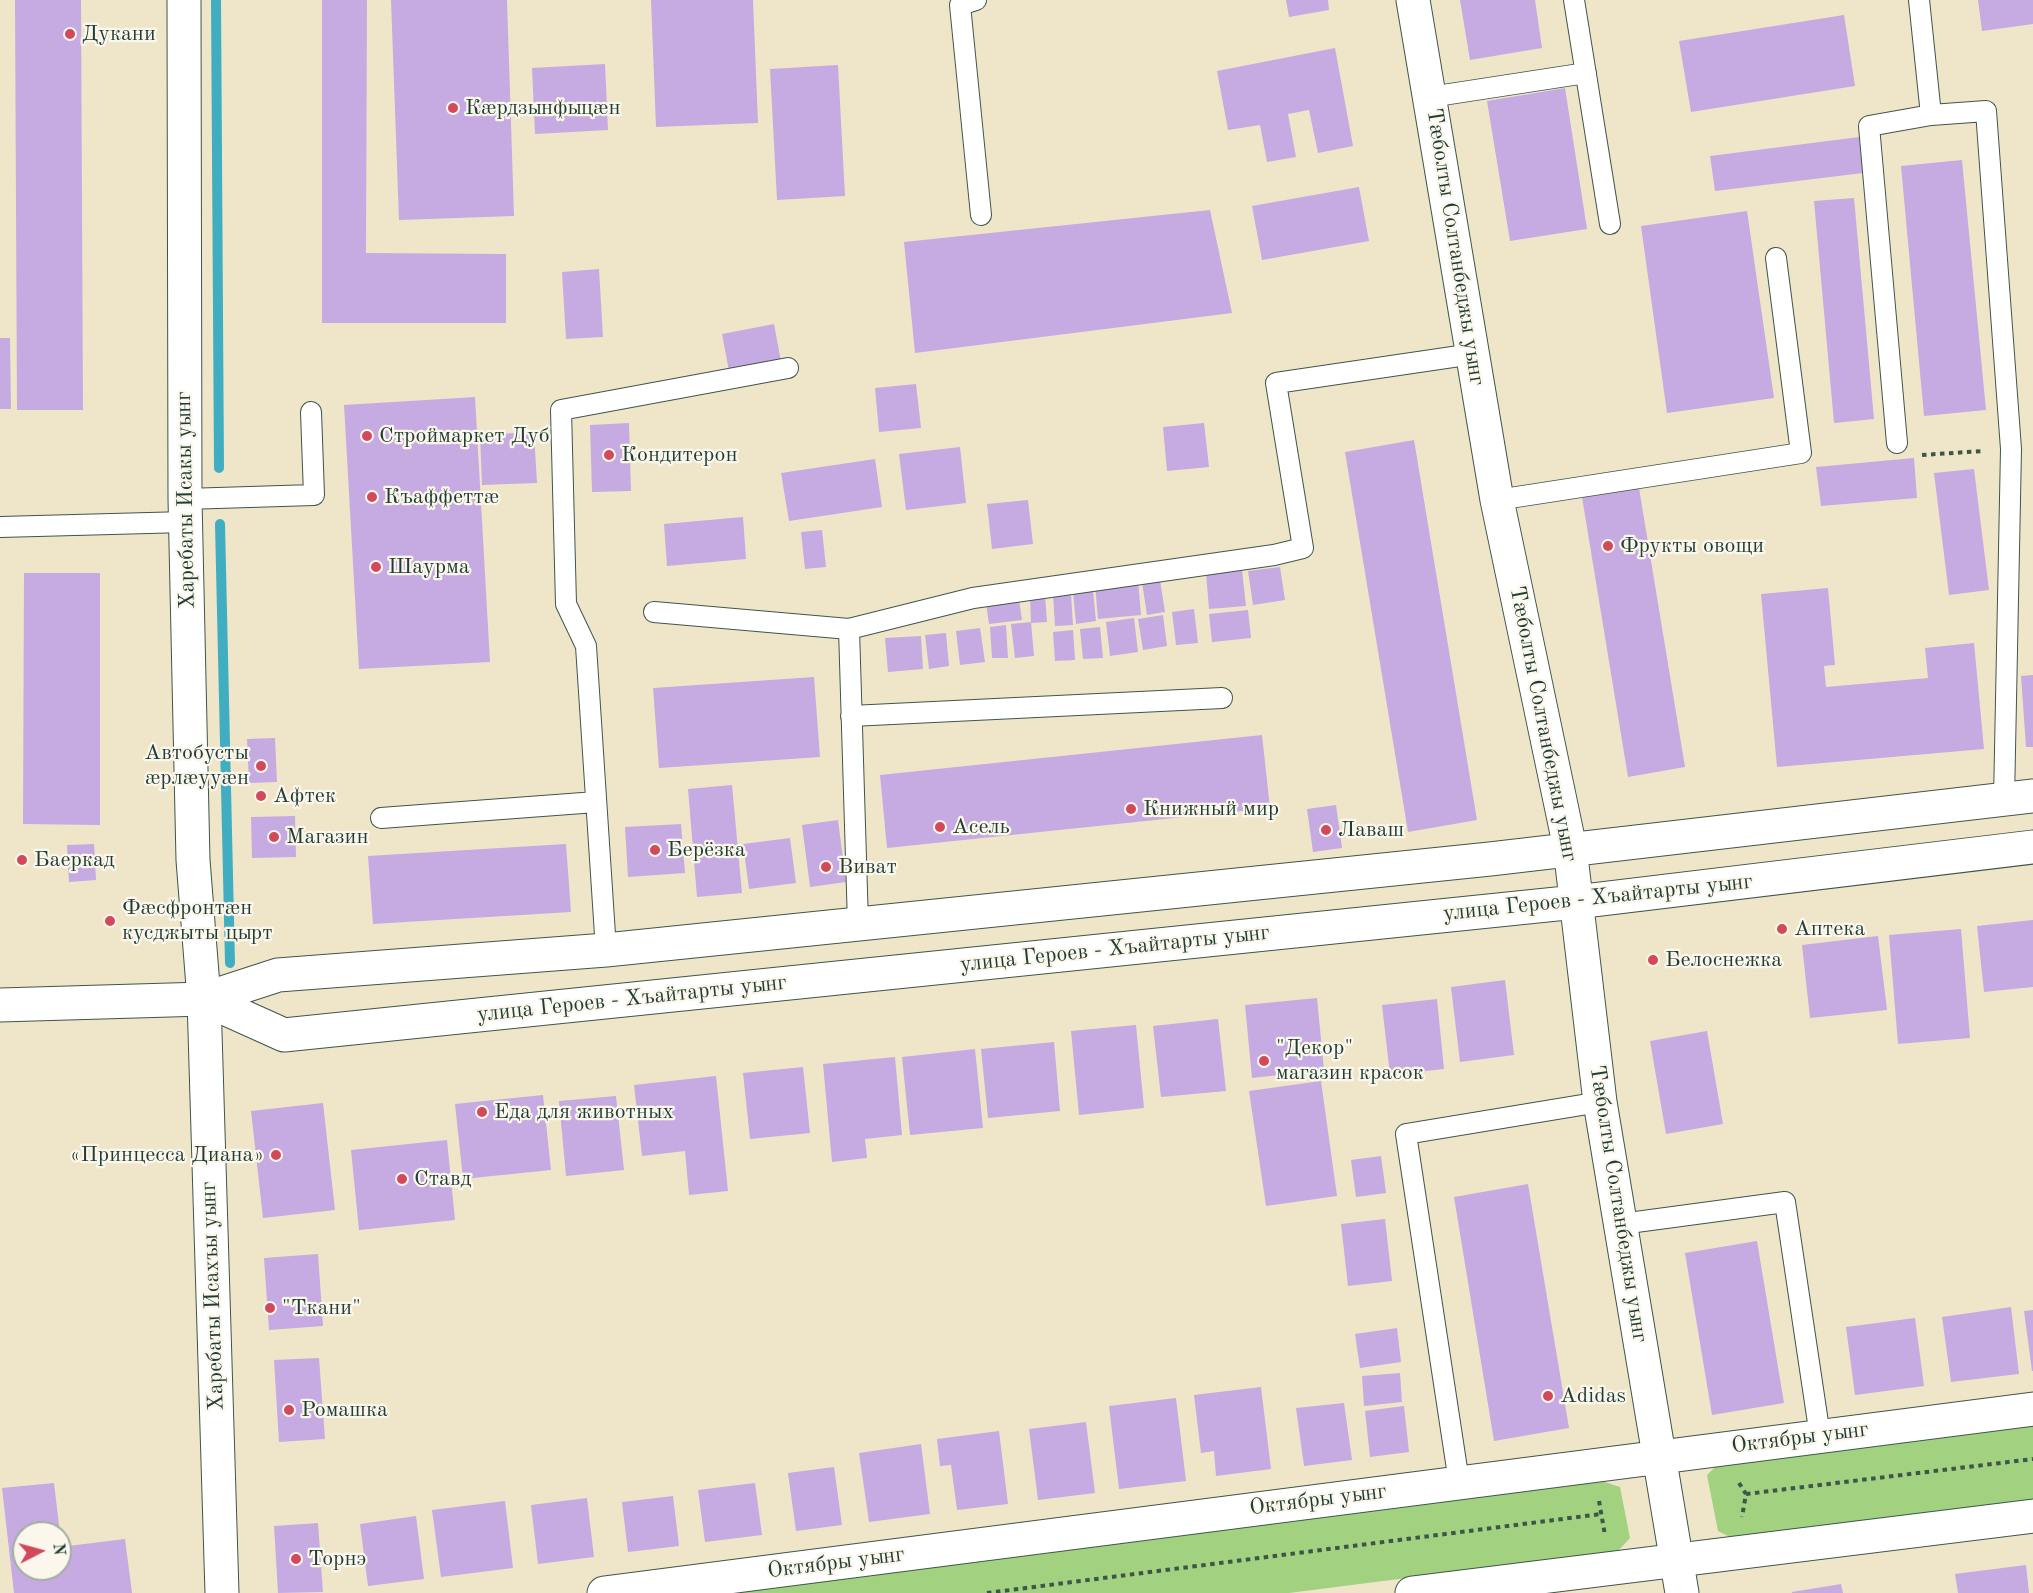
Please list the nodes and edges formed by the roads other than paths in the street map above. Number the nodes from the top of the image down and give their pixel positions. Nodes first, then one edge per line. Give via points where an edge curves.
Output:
1 (184, 0) edge
2 (976, 0) edge
3 (1413, 0) edge
4 (1574, 0) edge
5 (1919, 0) edge
6 (1586, 73) junction
7 (1430, 97) junction
8 (1931, 115) junction
9 (981, 215) dead end
10 (1610, 224) dead end
11 (1776, 258) dead end
12 (1473, 354) junction
13 (788, 368) dead end
14 (311, 412) dead end
15 (1897, 443) road end
16 (1497, 500) junction
17 (186, 511) junction
18 (0, 527) edge
19 (654, 612) dead end
20 (849, 629) junction
21 (1222, 698) dead end
22 (851, 716) junction
23 (2018, 798) edge
24 (596, 802) junction
25 (381, 818) dead end
26 (1570, 848) junction
27 (2033, 848) edge
28 (1576, 902) junction
29 (858, 924) junction
30 (606, 950) junction
31 (204, 999) junction
32 (0, 1005) edge
33 (1600, 1102) junction
34 (1621, 1224) junction
35 (2033, 1409) edge
36 (1821, 1436) junction
37 (1659, 1456) junction
38 (1459, 1482) junction
39 (2033, 1516) edge
40 (1676, 1560) junction
41 (1465, 1590) edge
42 (222, 1593) edge
43 (604, 1593) edge
44 (1412, 1593) edge
45 (1682, 1593) edge

1 - 17 street, Харебаты Исакы уынг
2 - 9 lane via 960,5
3 - 7 street, Тæболты Солтанбеджы уынг
4 - 6 lane
5 - 8 lane
6 - 7 lane
6 - 10 lane
7 - 12 street, Тæболты Солтанбеджы уынг
8 - 15 lane via 1869,126
8 - 23 lane via 1986,111 2011,448
11 - 16 lane via 1801,453
12 - 16 street, Тæболты Солтанбеджы уынг
12 - 20 lane via 1276,383 1303,548 973,598
13 - 24 lane via 561,410 566,604 586,646
14 - 17 lane via 314,495
16 - 26 street, Тæболты Солтанбеджы уынг
17 - 18 lane
17 - 31 street, Харебаты Исакы уынг via 193,860
19 - 20 lane
20 - 22 lane
21 - 22 lane
22 - 29 lane
23 - 26 street, улица Героев - Хъайтарты уынг
24 - 25 lane
24 - 30 lane
26 - 28 street, Тæболты Солтанбеджы уынг
26 - 29 street, улица Героев - Хъайтарты уынг
27 - 28 street, улица Героев - Хъайтарты уынг
28 - 31 street, улица Героев - Хъайтарты уынг via 284,1035
28 - 33 street, Тæболты Солтанбеджы уынг
29 - 30 street, улица Героев - Хъайтарты уынг
30 - 31 street, улица Героев - Хъайтарты уынг via 278,975
31 - 32 street, улица Героев - Хъайтарты уынг
31 - 42 street, Харебаты Исахъы уынг
33 - 34 street, Тæболты Солтанбеджы уынг
33 - 38 lane via 1406,1134
34 - 36 lane via 1785,1202
34 - 37 street, Тæболты Солтанбеджы уынг
35 - 36 street, Октябры уынг
36 - 37 street, Октябры уынг
37 - 38 street, Октябры уынг
37 - 40 street, Тæболты Солтанбеджы уынг
38 - 43 street, Октябры уынг
39 - 40 street
40 - 41 street
40 - 45 street, Тæболты Солтанбеджы уынг
41 - 44 street

